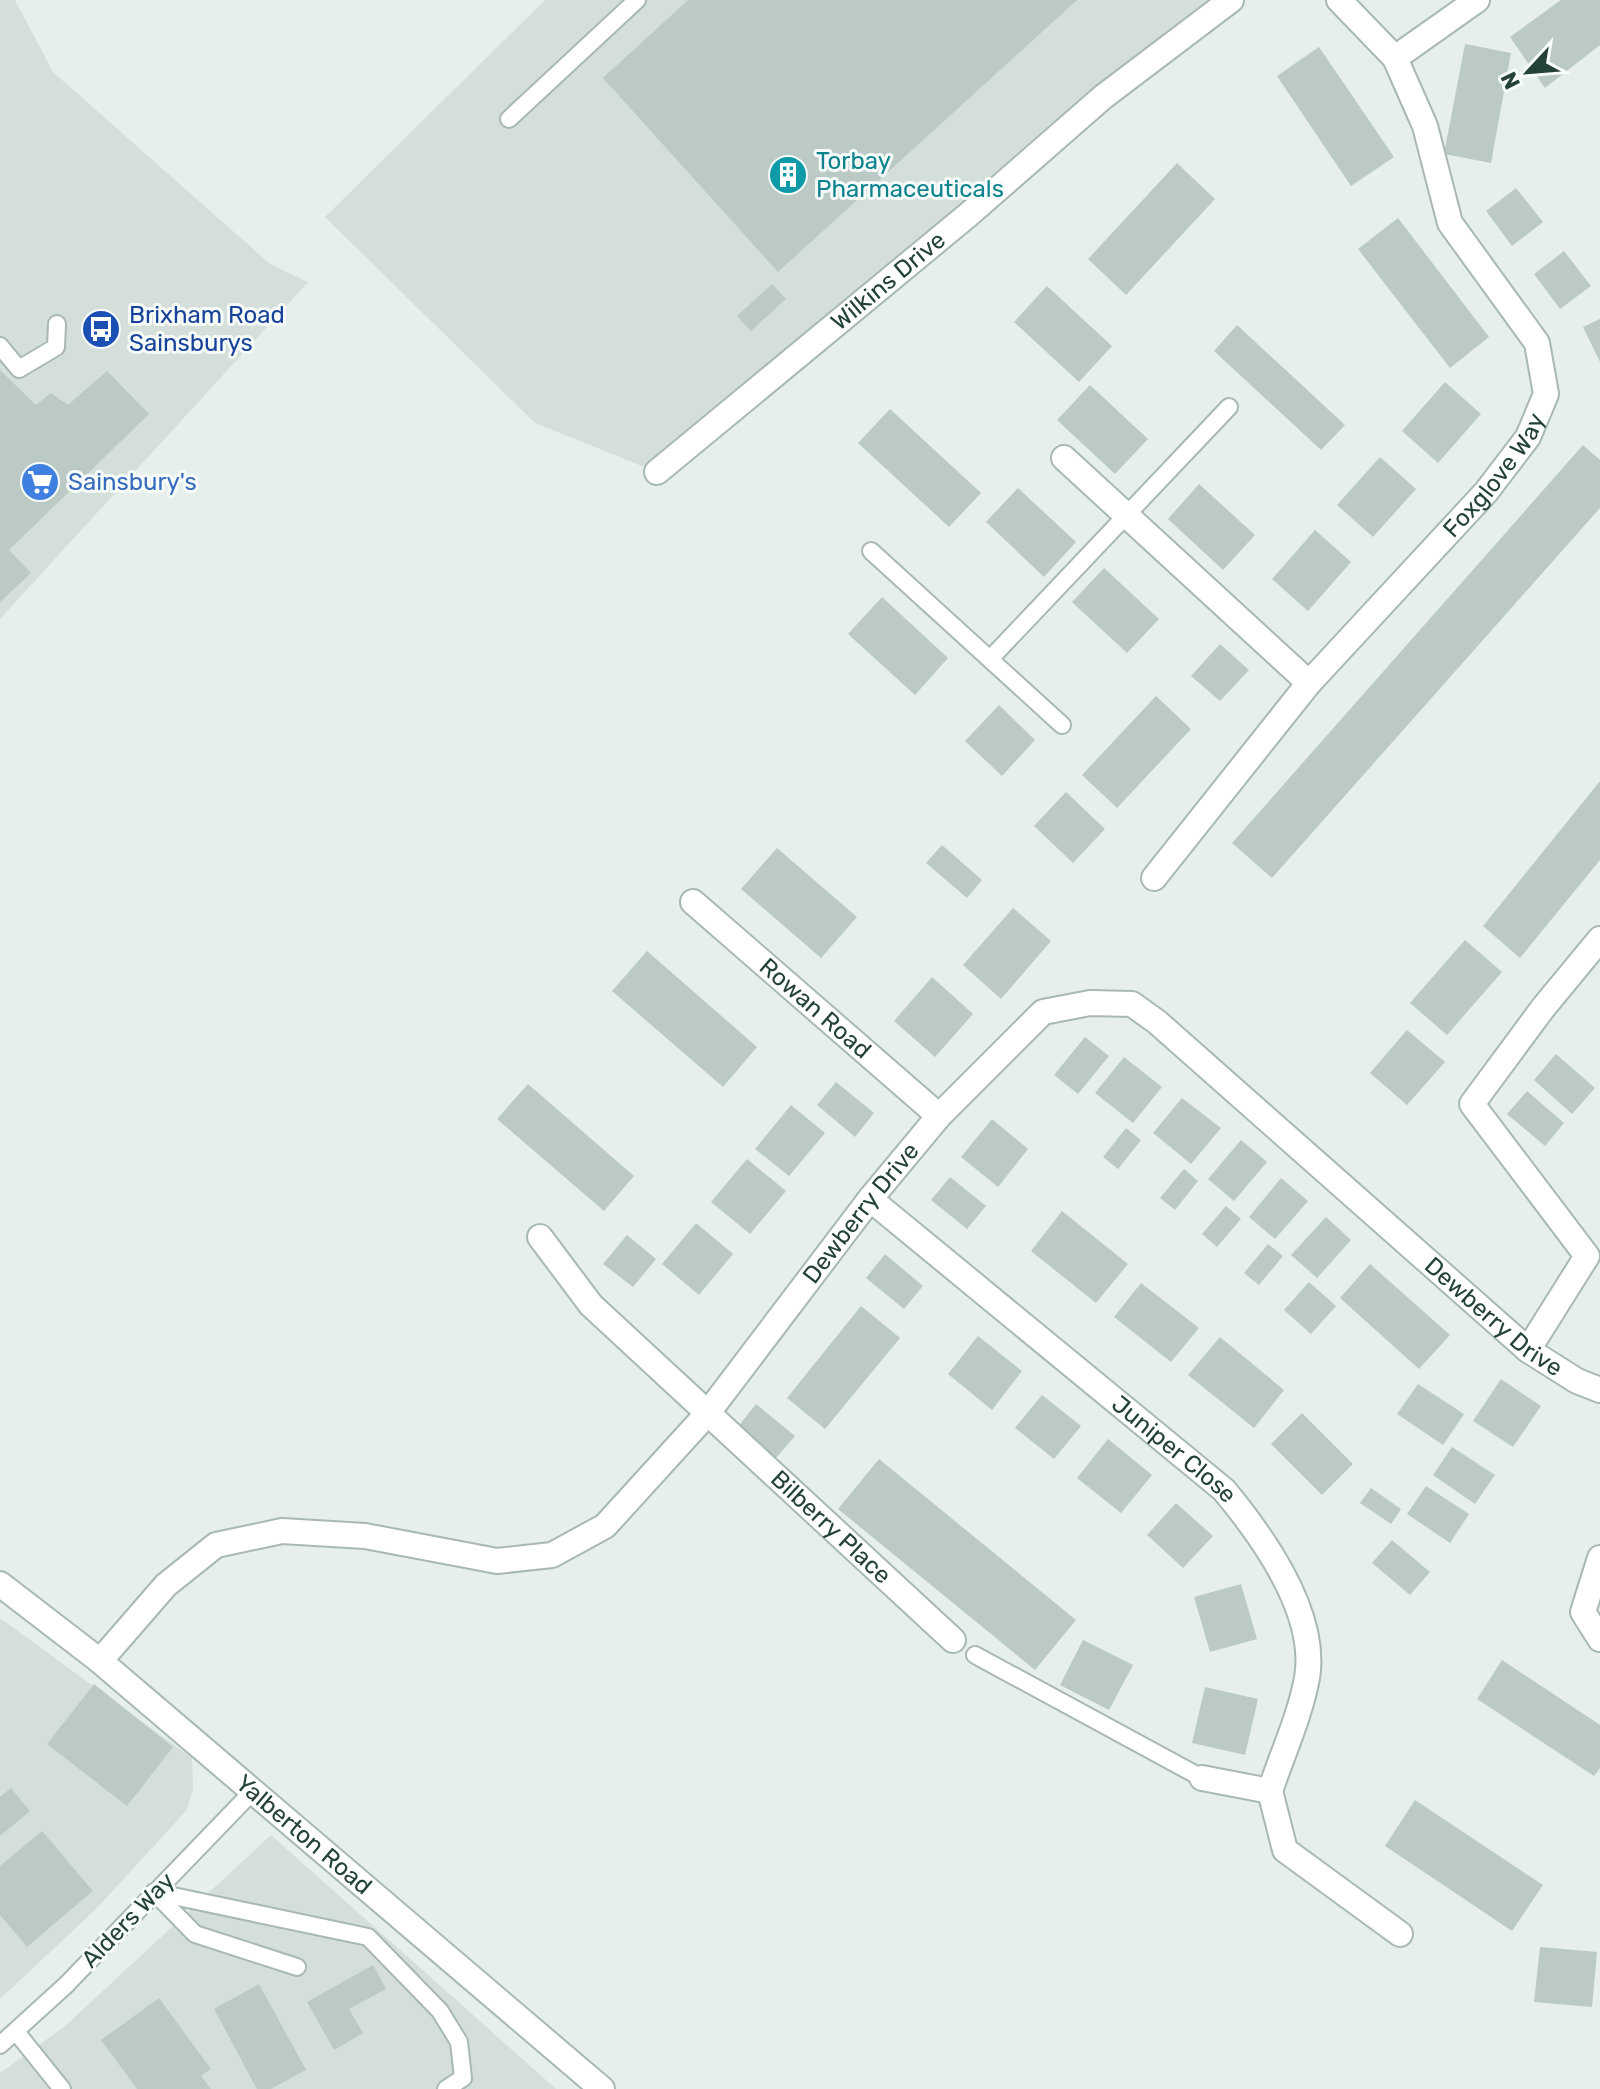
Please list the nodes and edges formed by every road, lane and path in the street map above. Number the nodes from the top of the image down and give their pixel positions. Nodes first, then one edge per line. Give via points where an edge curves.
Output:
1 (637, 0) edge
2 (1231, 0) edge
3 (1339, 0) edge
4 (1477, 0) edge
5 (1395, 58) junction
6 (509, 119) dead end
7 (57, 324) dead end
8 (0, 346) edge
9 (1229, 407) dead end
10 (1064, 458) dead end
11 (657, 472) dead end
12 (1128, 517) junction
13 (871, 551) dead end
14 (990, 659) junction
15 (1309, 683) junction
16 (1062, 725) dead end
17 (1154, 878) dead end
18 (693, 902) dead end
19 (1600, 939) edge
20 (939, 1116) junction
21 (870, 1199) junction
22 (540, 1237) dead end
23 (1528, 1350) junction
24 (1600, 1390) edge
25 (707, 1414) junction
26 (1600, 1558) edge
27 (0, 1584) edge
28 (1600, 1639) edge
29 (953, 1640) dead end
30 (975, 1655) dead end
31 (100, 1661) junction
32 (1202, 1778) joint
33 (1270, 1791) junction
34 (252, 1792) junction
35 (154, 1892) junction
36 (1400, 1934) dead end
37 (297, 1967) dead end
38 (17, 2033) junction
39 (0, 2045) edge
40 (62, 2089) edge
41 (446, 2089) edge
42 (602, 2089) edge

1 - 6 lane
2 - 11 street, Wilkins Drive via 1103,97
3 - 5 street
4 - 5 street
5 - 15 street, Foxglove Way via 1425,126 1450,223 1537,343 1546,394 1528,437 1486,492
7 - 8 lane via 56,347 19,369
9 - 12 lane
10 - 12 street
12 - 14 lane
12 - 15 street
13 - 14 lane
14 - 16 lane
15 - 17 street, Foxglove Way
18 - 20 street, Rowan Road
19 - 23 street via 1472,1104 1587,1256
20 - 21 street, Dewberry Drive
20 - 23 street, Dewberry Drive via 1043,1012 1090,1003 1132,1004
21 - 25 street, Dewberry Drive
21 - 33 street, Juniper Close via 1224,1490 1263,1538 1306,1630 1307,1678
22 - 25 street, Bilberry Place via 591,1305
23 - 24 street, Dewberry Drive
25 - 29 street, Bilberry Place
25 - 31 street, Dewberry Drive via 605,1526 552,1555 497,1561 365,1536 282,1531 216,1545 166,1585
26 - 28 street via 1583,1612
27 - 31 street, Yalberton Road
30 - 32 lane
31 - 34 street, Yalberton Road
32 - 33 street
33 - 36 street via 1285,1850
34 - 35 lane, Alders Way
34 - 42 street, Yalberton Road
35 - 37 lane via 195,1934
35 - 38 lane, Alders Way
35 - 41 lane via 368,1937 440,2011 459,2042 463,2078
38 - 39 lane, Alders Way
38 - 40 lane

